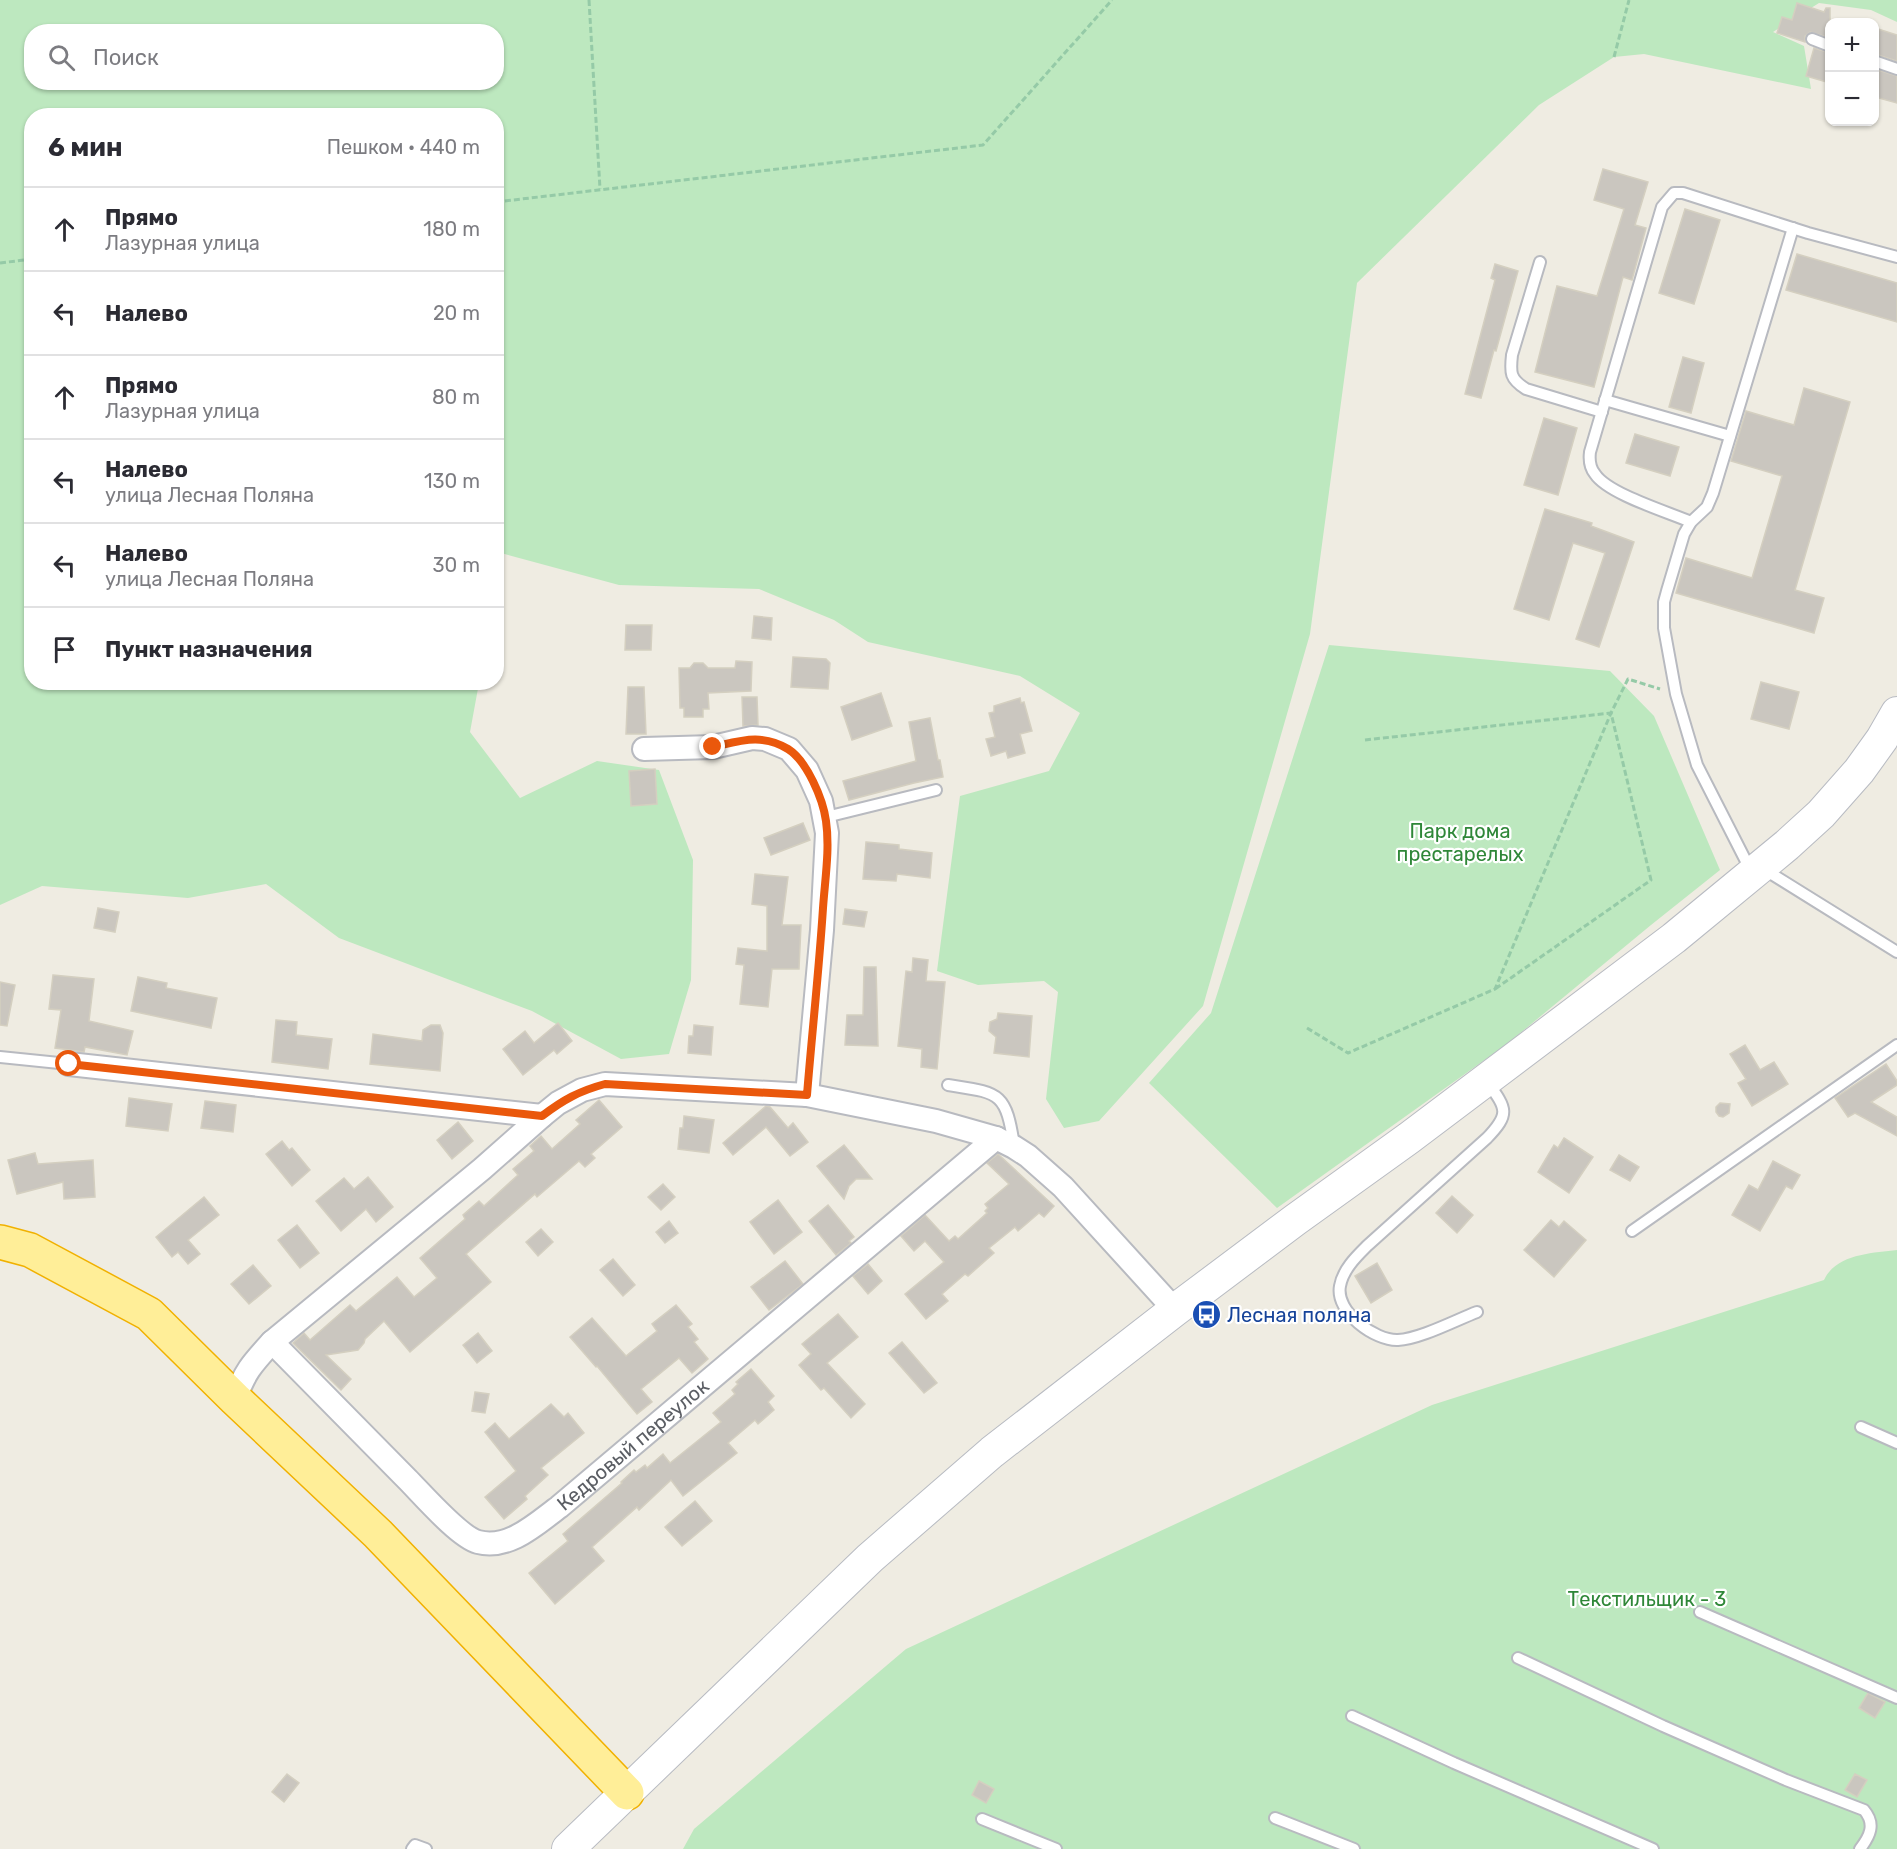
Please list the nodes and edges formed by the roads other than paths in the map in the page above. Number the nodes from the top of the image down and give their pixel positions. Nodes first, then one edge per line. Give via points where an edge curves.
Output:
1 (1812, 39) dead end
2 (1825, 44) edge
3 (1879, 62) edge
4 (1897, 69) edge
5 (1793, 228) junction
6 (1897, 257) edge
7 (1540, 262) dead end
8 (1605, 400) junction
9 (1602, 412) junction
10 (1730, 436) junction
11 (1691, 522) junction
12 (1897, 713) edge
13 (644, 749) dead end
14 (936, 790) dead end
15 (826, 817) junction
16 (1756, 870) junction
17 (1897, 952) edge
18 (1897, 1045) edge
19 (0, 1057) edge
20 (69, 1064) joint
21 (1486, 1081) junction
22 (948, 1085) dead end
23 (807, 1095) junction
24 (542, 1116) junction
25 (1005, 1143) junction
26 (1632, 1231) dead end
27 (0, 1242) edge
28 (1175, 1310) junction
29 (1477, 1312) dead end
30 (272, 1342) junction
31 (235, 1399) junction
32 (1861, 1427) dead end
33 (1897, 1443) edge
34 (1700, 1612) dead end
35 (1518, 1658) dead end
36 (1897, 1698) edge
37 (1352, 1716) dead end
38 (627, 1793) junction
39 (1275, 1818) dead end
40 (982, 1819) dead end
41 (412, 1849) edge
42 (426, 1849) edge
43 (568, 1849) edge
44 (1056, 1849) edge
45 (1354, 1849) edge
46 (1653, 1849) edge
47 (1860, 1849) edge

1 - 2 lane
3 - 4 lane
5 - 6 lane
5 - 8 lane via 1674,193 1662,207
5 - 10 lane
7 - 9 lane via 1512,355 1512,377 1526,389
8 - 9 lane
8 - 10 lane
9 - 11 lane via 1590,452 1594,473 1604,484
10 - 11 lane via 1710,502
11 - 16 lane via 1679,548 1665,602 1664,628 1676,694 1697,765
12 - 16 main road via 1859,771 1821,814
13 - 15 street via 713,747 752,738 777,744 789,749 807,770
14 - 15 lane
15 - 23 street via 822,930
16 - 17 lane
16 - 21 main road via 1674,938
18 - 26 lane
19 - 20 lane
20 - 24 street
21 - 28 main road
21 - 29 lane via 1501,1101 1500,1125 1353,1260 1340,1286 1340,1297 1356,1322 1382,1338 1411,1338
22 - 25 lane via 994,1095 1008,1113
23 - 24 street via 605,1084 582,1090
23 - 25 street via 936,1121
24 - 30 street
25 - 28 street via 1063,1187
25 - 30 street, Кедровый переулок via 559,1507 505,1542 477,1542 466,1536
27 - 31 highway via 30,1250 149,1314
28 - 38 main road via 992,1452 870,1558
30 - 31 street via 249,1366
31 - 38 highway via 378,1534
32 - 33 lane
34 - 36 lane
35 - 47 lane via 1663,1726 1864,1810 1872,1824
37 - 46 lane
38 - 43 main road
39 - 45 lane
40 - 44 lane
41 - 42 lane via 415,1845

